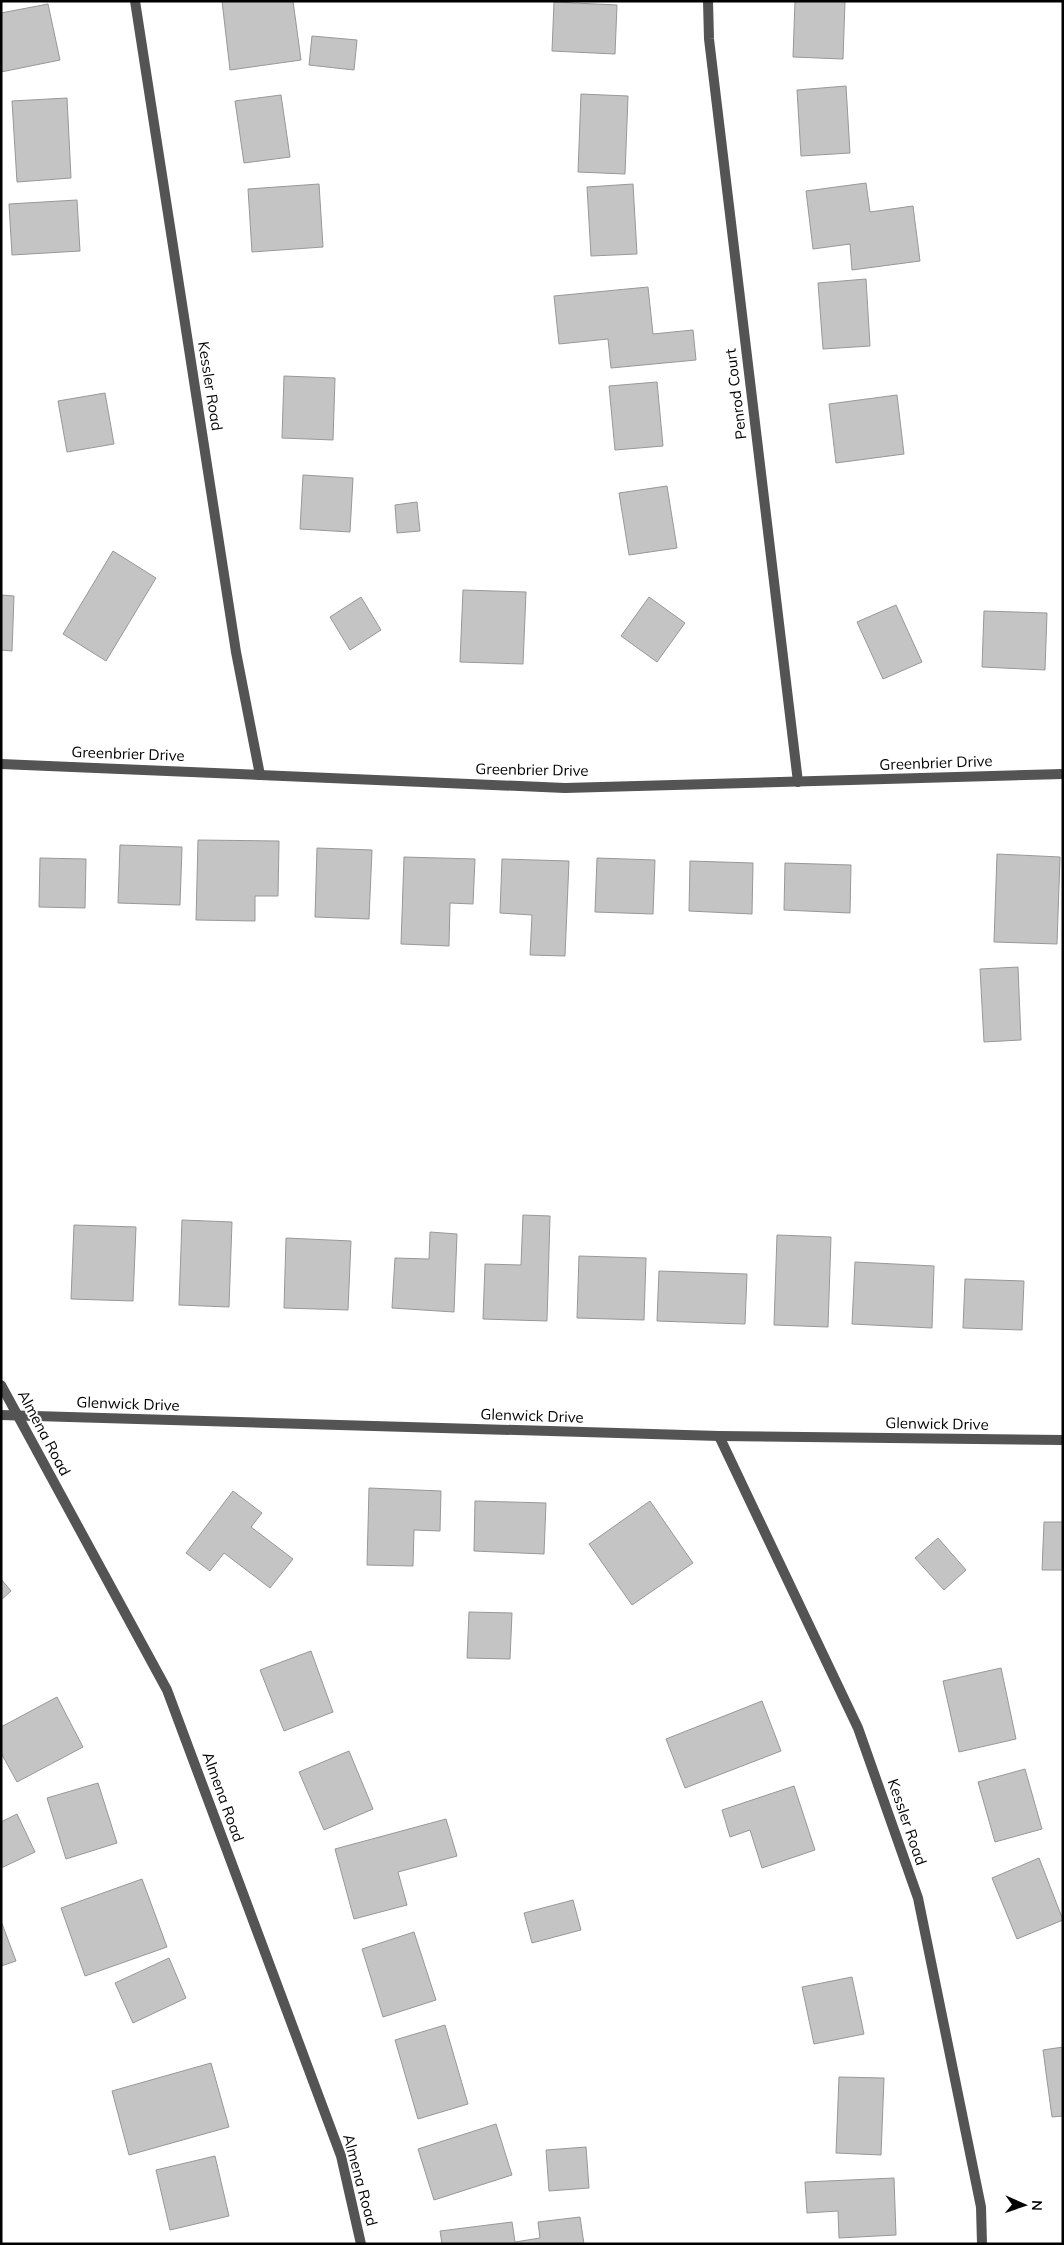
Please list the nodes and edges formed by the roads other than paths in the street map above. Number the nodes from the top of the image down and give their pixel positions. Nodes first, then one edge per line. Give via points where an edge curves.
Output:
1 (135, 1) edge
2 (708, 1) edge
3 (1, 764) edge
4 (1063, 774) edge
5 (260, 775) junction
6 (798, 782) junction
7 (1, 1385) edge
8 (1, 1415) edge
9 (16, 1415) junction
10 (719, 1436) junction
11 (1063, 1440) edge
12 (361, 2244) edge
13 (982, 2244) edge

1 - 5 street, Kessler Road via 234,642
2 - 6 street, Penrod Court via 709,39
3 - 5 street, Greenbrier Drive
4 - 6 street, Greenbrier Drive
5 - 6 street, Greenbrier Drive via 565,788
7 - 9 street, Almena Road
8 - 9 street, Glenwick Drive
9 - 10 street, Glenwick Drive
9 - 12 street, Almena Road via 167,1690 341,2156
10 - 11 street, Glenwick Drive
10 - 13 street, Kessler Road via 858,1728 918,1898 981,2207

